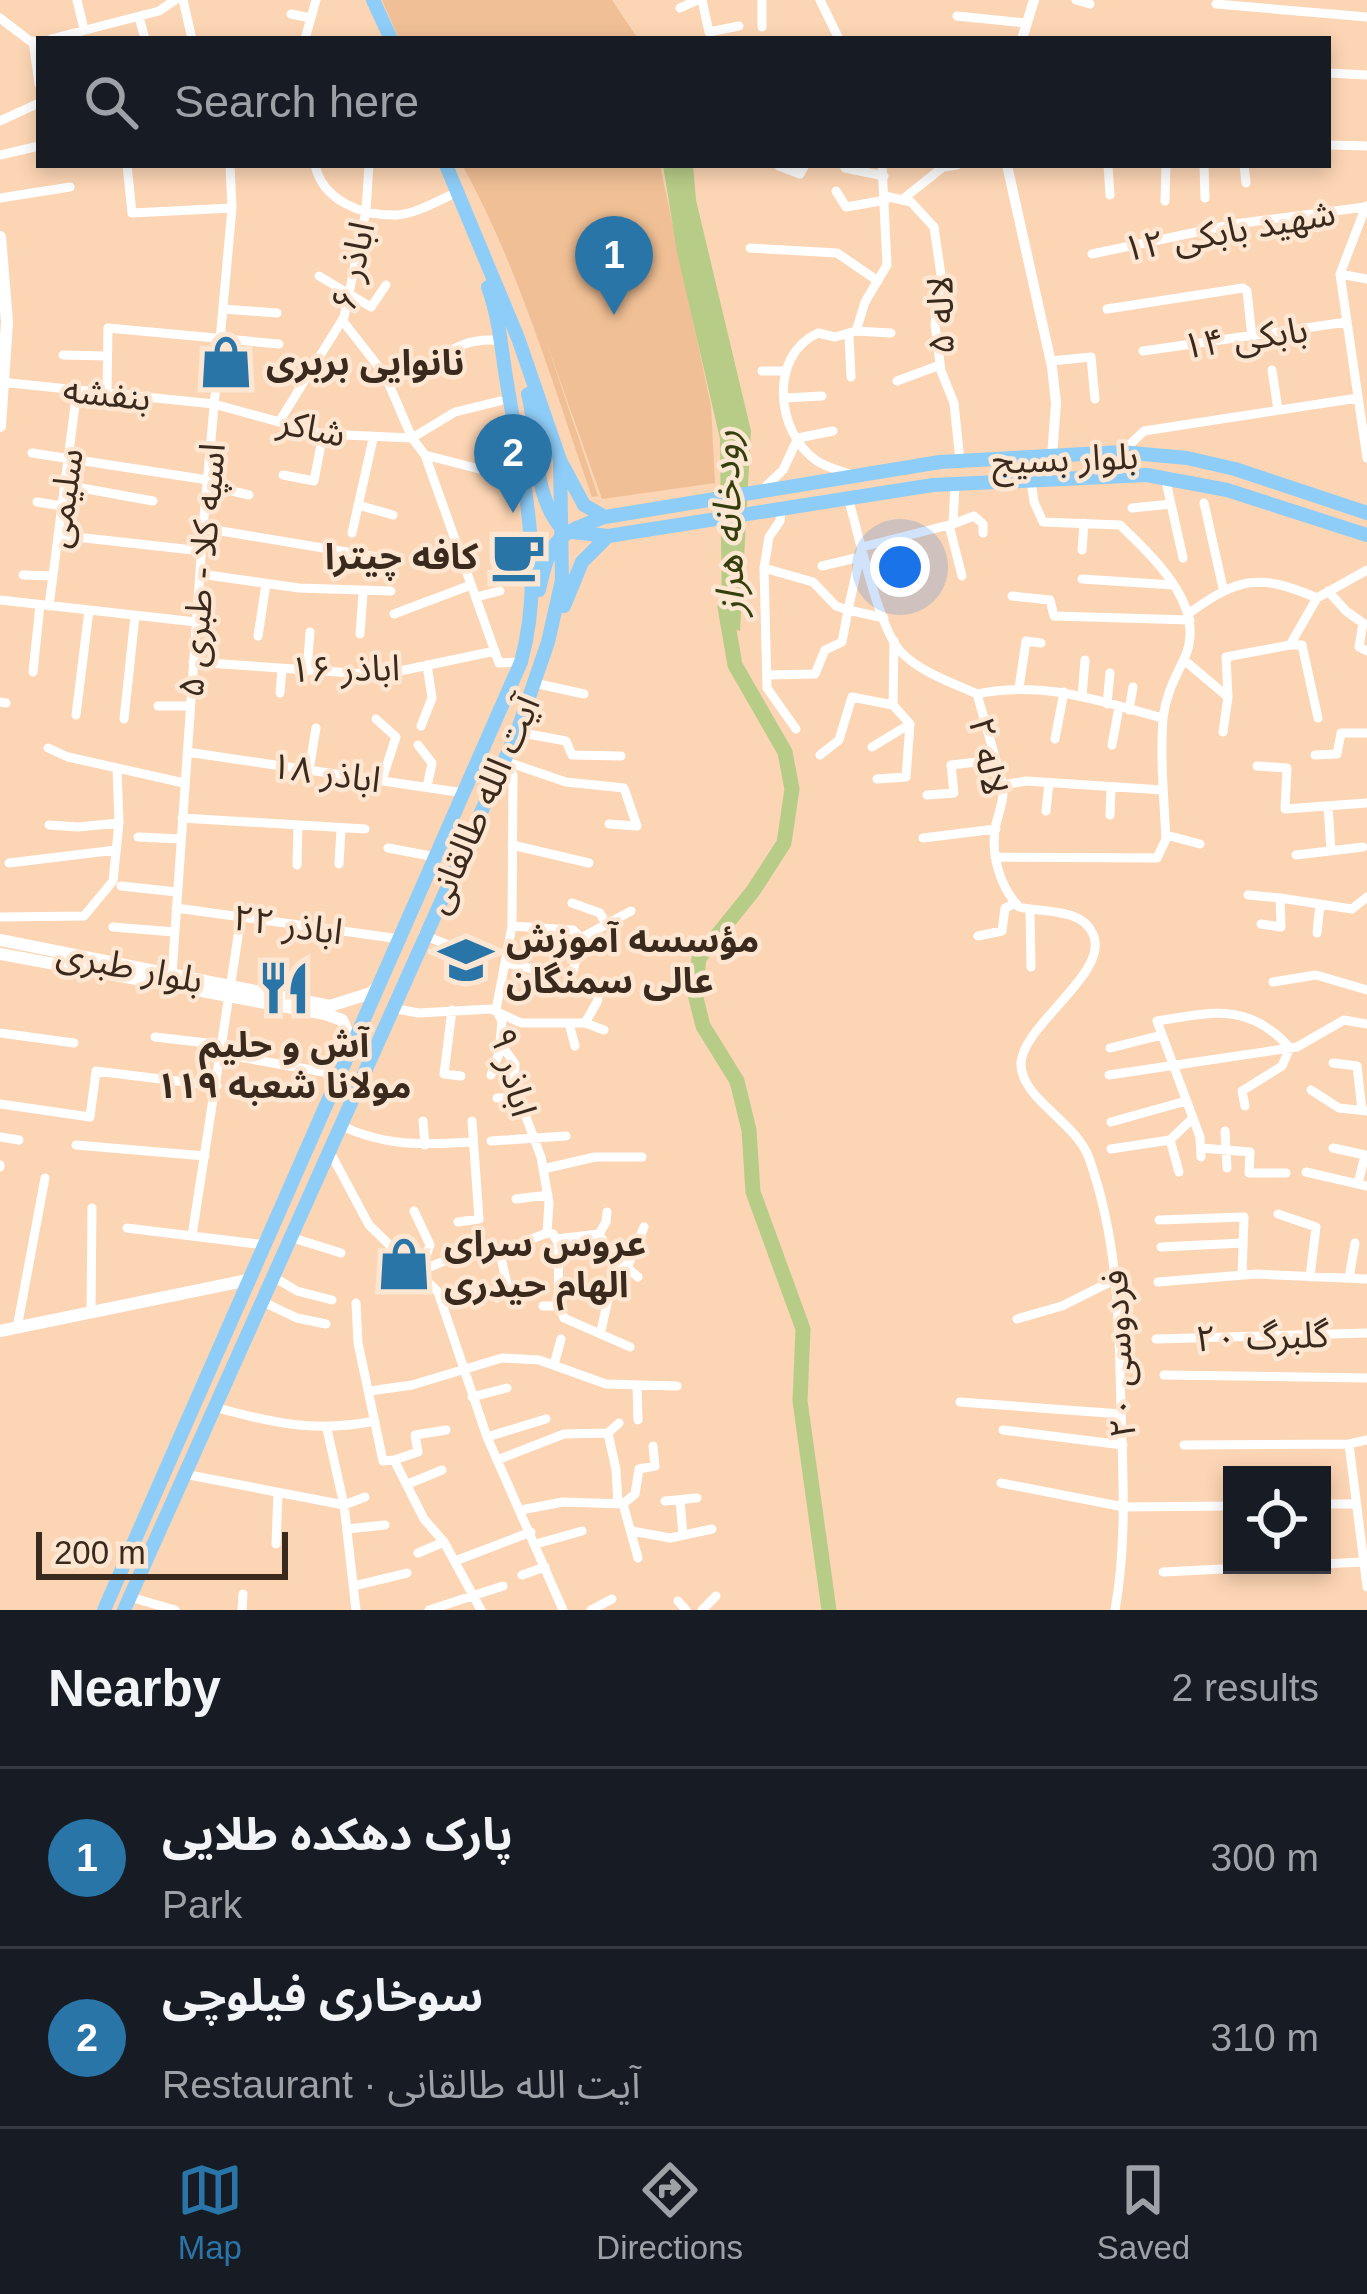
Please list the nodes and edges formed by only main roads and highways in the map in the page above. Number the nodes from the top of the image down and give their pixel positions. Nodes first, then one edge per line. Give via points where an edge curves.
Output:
1 (370, 0) edge
2 (387, 36) edge
3 (443, 168) edge
4 (443, 168) edge
5 (0, 237) edge
6 (2, 277) edge
7 (503, 341) junction
8 (3, 383) edge
9 (0, 426) edge
10 (560, 460) junction
11 (1235, 469) junction
12 (830, 479) junction
13 (1229, 491) junction
14 (560, 493) junction
15 (542, 496) junction
16 (841, 500) junction
17 (1367, 513) edge
18 (605, 517) junction
19 (564, 531) junction
20 (1367, 535) edge
21 (608, 536) junction
22 (542, 574) junction
23 (562, 580) junction
24 (532, 618) junction
25 (548, 642) junction
26 (0, 940) edge
27 (0, 958) edge
28 (381, 983) junction
29 (232, 992) junction
30 (327, 1010) junction
31 (354, 1047) junction
32 (290, 1189) junction
33 (307, 1196) junction
34 (272, 1229) junction
35 (290, 1237) junction
36 (248, 1280) junction
37 (0, 1331) edge
38 (127, 1604) edge
39 (104, 1610) edge

1 - 2 main road
3 - 7 main road
4 - 10 main road, آیت الله طالقانی via 518,338
5 - 6 main road
6 - 8 main road
7 - 15 main road via 536,423
7 - 24 main road, آیت الله طالقانی via 532,556
8 - 9 main road
10 - 14 main road, آیت الله طالقانی
10 - 18 main road via 584,505
11 - 12 main road, بلوار بسیج via 1121,452
11 - 13 main road
11 - 17 main road, بلوار بسیج
12 - 16 main road via 819,492
12 - 18 main road, بلوار بسیج
13 - 16 main road, بلوار بسیج via 1165,477 955,484
13 - 20 main road, بلوار بسیج
14 - 15 main road via 552,501
14 - 19 main road, آیت الله طالقانی
15 - 19 main road
16 - 21 main road, بلوار بسیج
18 - 19 main road, بلوار بسیج
19 - 21 main road, بلوار بسیج
19 - 22 main road
19 - 23 main road, آیت الله طالقانی
21 - 25 main road via 582,562
22 - 23 main road via 554,570
22 - 24 main road
23 - 25 main road, آیت الله طالقانی
24 - 28 main road, آیت الله طالقانی via 521,662
25 - 33 main road, آیت الله طالقانی via 517,733
26 - 29 main road, بلوار طبری
27 - 29 main road, بلوار طبری
28 - 30 main road
28 - 31 main road, آیت الله طالقانی
29 - 30 main road, بلوار طبری
30 - 31 main road via 342,1020
31 - 32 main road, آیت الله طالقانی
32 - 33 main road via 296,1201
32 - 34 main road, آیت الله طالقانی
33 - 35 main road, آیت الله طالقانی
34 - 35 main road via 285,1226
34 - 36 main road, آیت الله طالقانی
35 - 38 main road, آیت الله طالقانی
36 - 37 main road
36 - 39 main road, آیت الله طالقانی

